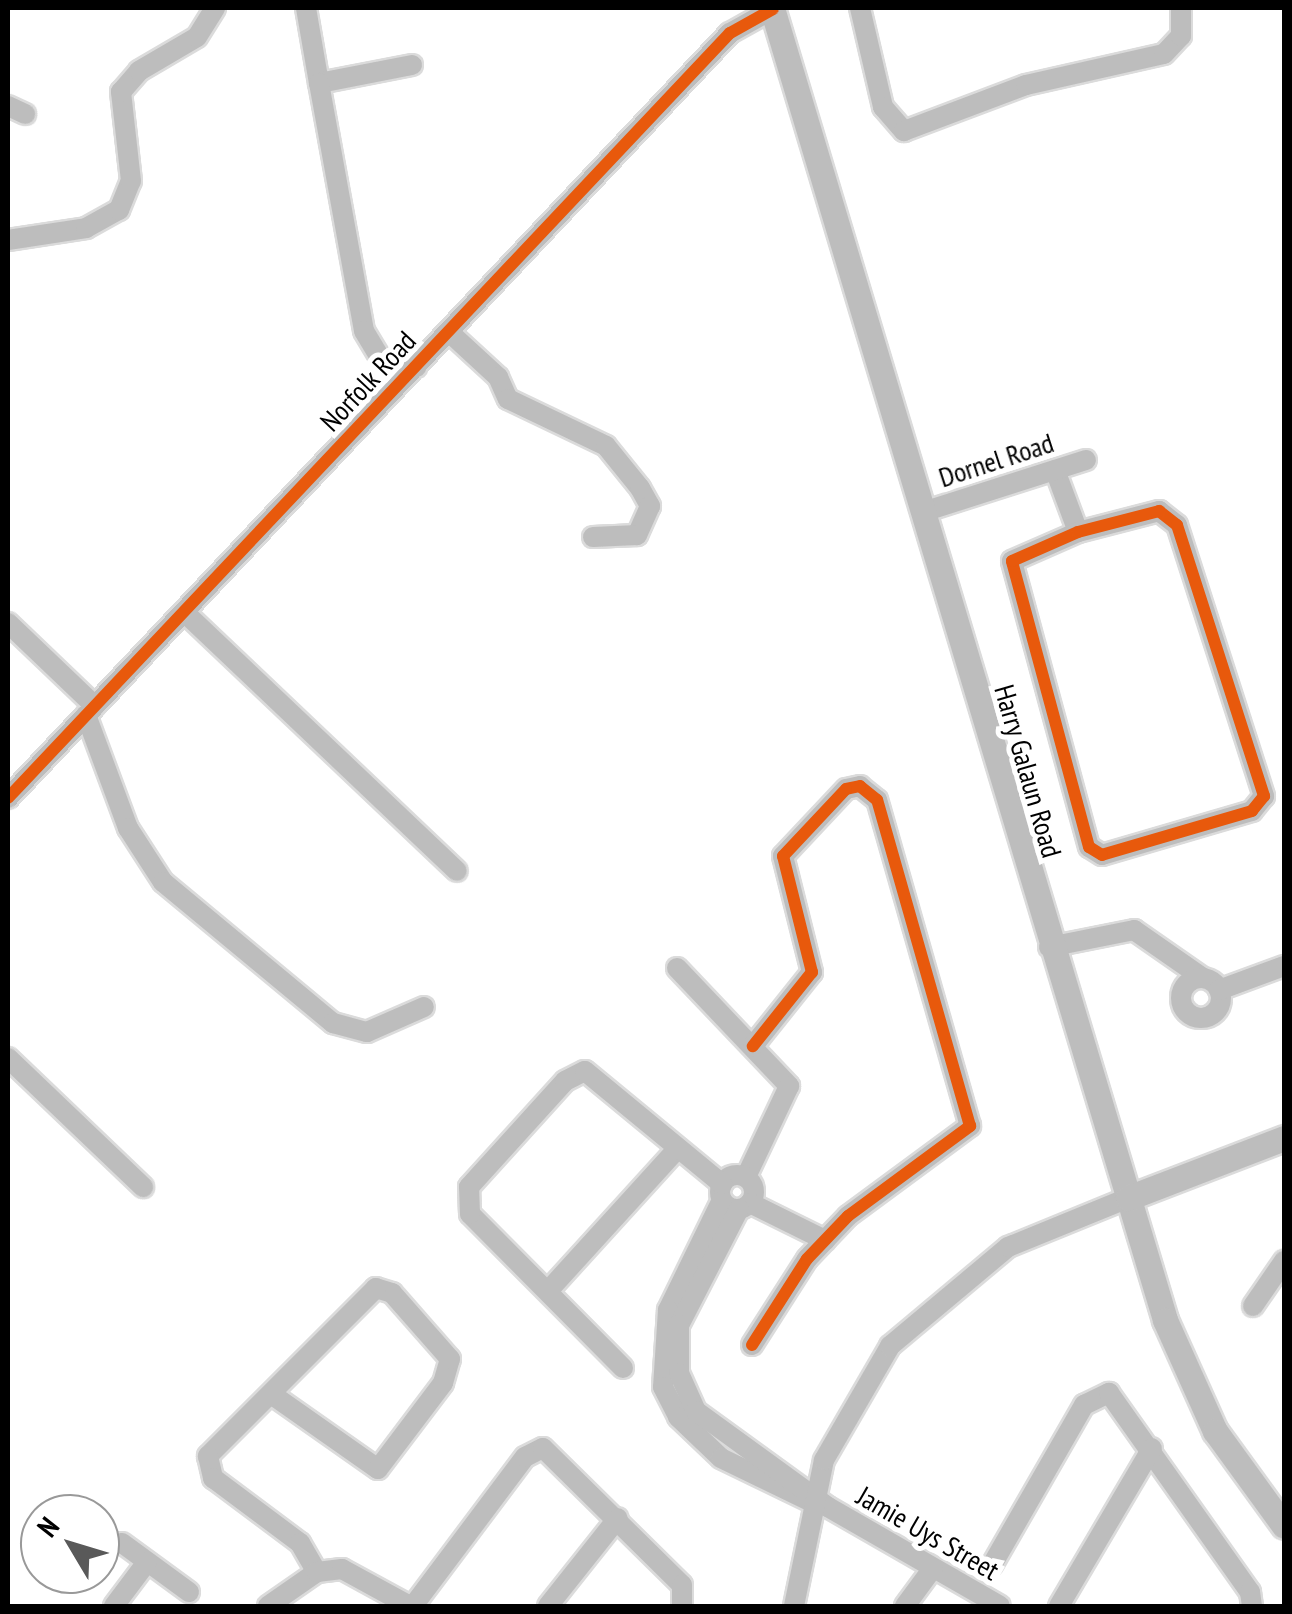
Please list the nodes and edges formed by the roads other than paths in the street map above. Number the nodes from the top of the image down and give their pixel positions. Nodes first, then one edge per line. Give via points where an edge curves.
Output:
1 (215, 8) edge
2 (306, 8) edge
3 (772, 8) edge
4 (860, 8) edge
5 (1181, 8) edge
6 (412, 65) dead end
7 (319, 83) junction
8 (8, 240) edge
9 (449, 332) junction
10 (416, 367) junction
11 (1086, 460) dead end
12 (1055, 470) junction
13 (923, 512) junction
14 (1078, 532) junction
15 (593, 536) dead end
16 (184, 612) junction
17 (8, 623) edge
18 (90, 711) junction
19 (8, 798) edge
20 (457, 871) dead end
21 (1049, 947) junction
22 (1284, 966) edge
23 (677, 968) dead end
24 (424, 1007) dead end
25 (753, 1046) junction
26 (8, 1058) edge
27 (1284, 1138) edge
28 (678, 1148) junction
29 (143, 1187) dead end
30 (1128, 1198) junction
31 (733, 1199) junction
32 (825, 1240) junction
33 (1284, 1261) edge
34 (548, 1290) junction
35 (1254, 1306) dead end
36 (752, 1345) dead end
37 (622, 1368) dead end
38 (274, 1396) junction
39 (748, 1446) junction
40 (1152, 1448) junction
41 (824, 1460) junction
42 (736, 1466) junction
43 (786, 1471) junction
44 (817, 1500) junction
45 (618, 1518) junction
46 (1284, 1526) edge
47 (122, 1543) dead end
48 (146, 1562) junction
49 (992, 1565) dead end
50 (933, 1568) junction
51 (317, 1572) junction
52 (189, 1592) dead end
53 (114, 1606) edge
54 (268, 1606) edge
55 (412, 1606) edge
56 (548, 1606) edge
57 (682, 1606) edge
58 (794, 1606) edge
59 (905, 1606) edge
60 (1000, 1606) edge
61 (1059, 1606) edge
62 (1252, 1606) edge

1 - 8 street via 197,37 138,71 121,92 131,182 119,210 86,228
2 - 7 street
3 - 9 street, Norfolk Road via 730,33
3 - 13 main road, Harry Galaun Road
4 - 5 street via 884,107 904,132 1026,85 1164,54 1180,36
6 - 7 street
7 - 10 street via 360,320 382,362
9 - 10 street, Norfolk Road
9 - 15 street via 498,377 508,399 606,446 640,488 650,506 638,535
10 - 16 street, Norfolk Road
11 - 12 street, Dornel Road
12 - 13 street, Dornel Road
12 - 14 street
13 - 21 main road, Harry Galaun Road
14 - 14 street via 1160,511 1175,520 1262,783 1259,808 1119,854 1091,850 1011,567 1016,555
16 - 18 street, Norfolk Road
16 - 20 street
17 - 18 street
18 - 19 street, Norfolk Road
18 - 24 street via 128,828 162,882 332,1023 366,1032
21 - 22 street via 1134,930 1178,959 1202,985
21 - 30 main road, Harry Galaun Road
23 - 25 street
25 - 31 street via 789,1092
25 - 32 street via 812,972 783,856 846,789 860,786 877,800 972,1114 964,1137
26 - 29 street
27 - 30 main road
28 - 31 street
28 - 34 street
28 - 34 street via 593,1072 564,1081 465,1197 470,1214
30 - 41 street via 1008,1247 928,1309 857,1392
30 - 46 main road, Harry Galaun Road via 1188,1378 1251,1487
31 - 32 street
31 - 39 street via 687,1304 676,1348 696,1411
31 - 42 street via 668,1310 660,1362 678,1418
32 - 36 street
33 - 35 street
34 - 37 street
38 - 38 street via 378,1469 443,1383 450,1359 380,1287
38 - 51 street via 216,1447 206,1466 300,1543
39 - 42 street
39 - 43 street
40 - 49 street via 1115,1396 1092,1397
40 - 61 street
40 - 62 street via 1250,1592
41 - 43 street
41 - 44 street
42 - 44 street
43 - 44 street
44 - 50 street, Jamie Uys Street
44 - 58 street
45 - 55 street via 537,1448
45 - 56 street
45 - 57 street via 682,1584
47 - 48 street
48 - 52 street
48 - 53 street
50 - 59 street
50 - 60 street, Jamie Uys Street
51 - 54 street
51 - 55 street via 354,1571

